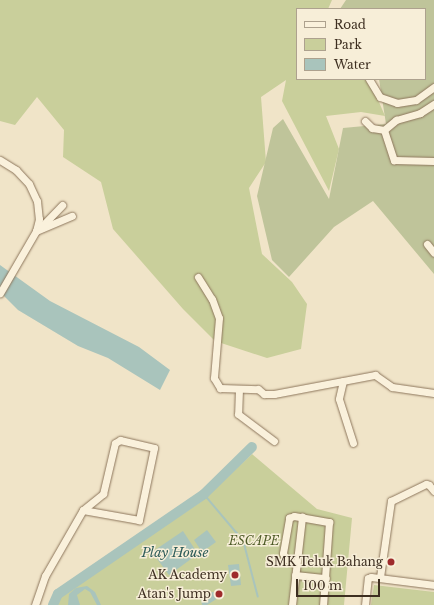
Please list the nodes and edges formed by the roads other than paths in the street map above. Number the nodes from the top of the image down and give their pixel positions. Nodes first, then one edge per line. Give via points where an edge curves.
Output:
1 (370, 80) edge
2 (434, 87) edge
3 (434, 104) edge
4 (364, 121) dead end
5 (384, 130) junction
6 (0, 160) edge
7 (434, 161) edge
8 (62, 205) dead end
9 (72, 216) dead end
10 (36, 231) junction
11 (427, 244) dead end
12 (434, 253) edge
13 (198, 277) dead end
14 (0, 293) edge
15 (343, 381) junction
16 (239, 389) junction
17 (434, 393) edge
18 (274, 441) dead end
19 (353, 443) dead end
20 (434, 491) edge
21 (83, 510) junction
22 (302, 517) junction
23 (295, 564) junction
24 (295, 575) junction
25 (380, 577) junction
26 (326, 578) junction
27 (434, 584) edge
28 (35, 605) edge
29 (293, 605) edge
30 (323, 605) edge
31 (365, 605) edge

1 - 2 street via 380,97 397,103 416,100
3 - 5 street via 420,113 396,120
4 - 5 street via 372,128
5 - 7 street via 394,160
6 - 10 street via 16,170 34,192 39,210
8 - 10 street
9 - 10 street
10 - 14 street
11 - 12 street
13 - 16 street via 212,299 219,318 214,381 220,388
15 - 16 street via 274,394 264,394 258,389
15 - 17 street via 375,375 392,387
15 - 19 street via 339,399
16 - 18 street via 238,414
20 - 25 street via 426,484 391,501
21 - 21 street via 103,494 117,441 154,448 140,518 132,520
21 - 28 street via 45,576
22 - 23 street
22 - 23 street via 292,517 287,522 283,553 285,558
22 - 26 street via 330,523
23 - 24 street
24 - 26 street
24 - 29 street
25 - 27 street
25 - 31 street via 368,578
26 - 30 street

